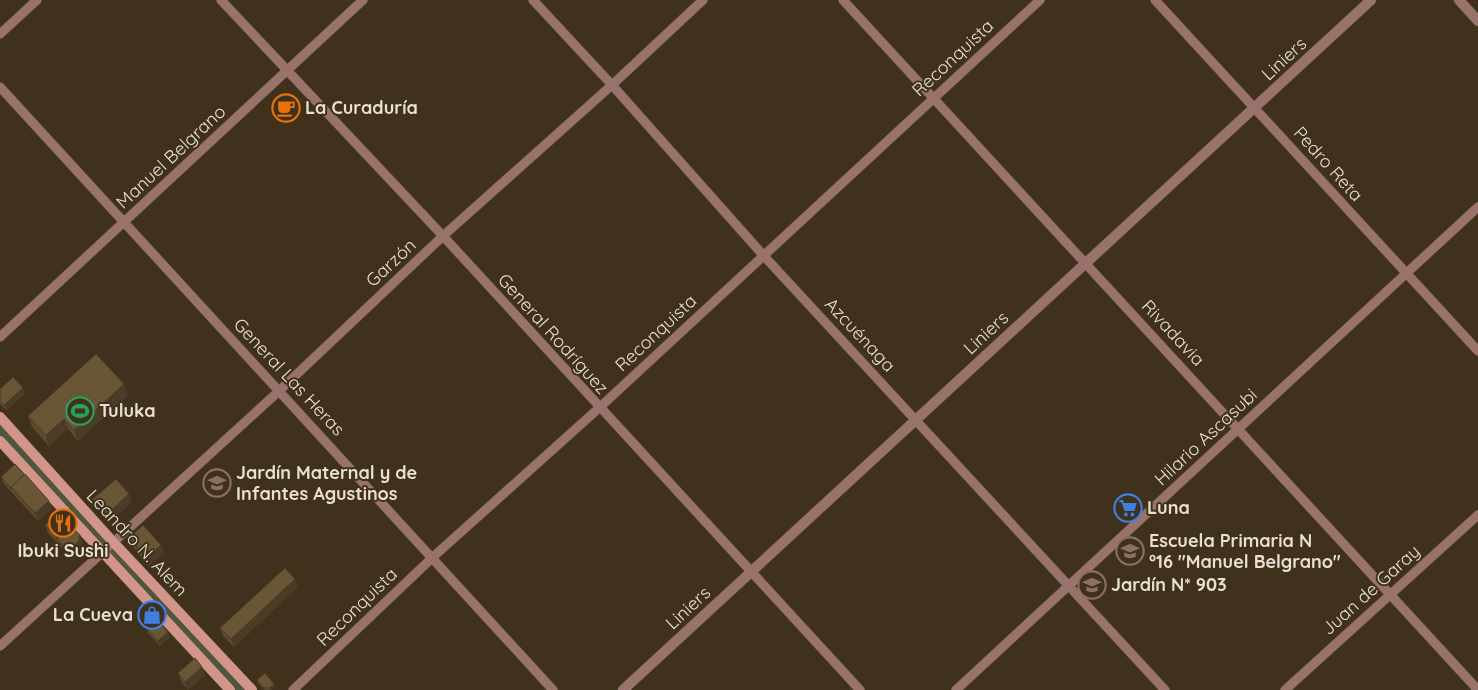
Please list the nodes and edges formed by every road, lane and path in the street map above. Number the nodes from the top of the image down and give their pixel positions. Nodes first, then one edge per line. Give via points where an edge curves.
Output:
1 (37, 0) edge
2 (222, 0) edge
3 (364, 0) edge
4 (533, 0) edge
5 (703, 0) edge
6 (843, 0) edge
7 (1040, 0) edge
8 (1155, 0) edge
9 (1371, 0) edge
10 (1459, 0) edge
11 (1478, 21) edge
12 (0, 34) edge
13 (288, 71) junction
14 (612, 85) junction
15 (0, 87) edge
16 (933, 98) junction
17 (1255, 108) junction
18 (1478, 207) edge
19 (124, 222) junction
20 (442, 236) junction
21 (763, 255) junction
22 (1084, 264) junction
23 (1406, 274) junction
24 (0, 337) edge
25 (1478, 350) edge
26 (279, 391) junction
27 (599, 408) junction
28 (0, 417) edge
29 (917, 420) junction
30 (1239, 429) junction
31 (0, 441) edge
32 (1478, 515) edge
33 (114, 543) junction
34 (103, 553) junction
35 (433, 557) junction
36 (752, 572) junction
37 (1069, 585) junction
38 (1391, 594) junction
39 (0, 646) edge
40 (230, 690) edge
41 (252, 690) edge
42 (293, 690) edge
43 (553, 690) edge
44 (623, 690) edge
45 (860, 690) edge
46 (956, 690) edge
47 (1165, 690) edge
48 (1285, 690) edge
49 (1478, 690) edge

1 - 12 street
2 - 13 street, General Rodríguez
3 - 13 street, Manuel Belgrano
4 - 14 street, Azcuénaga
5 - 14 street, Garzón
6 - 16 street, Rivadavia
7 - 16 street, Reconquista
8 - 17 street, Pedro Reta
9 - 17 street, Liniers
10 - 11 street
13 - 19 street, Manuel Belgrano
13 - 20 street, General Rodríguez
14 - 20 street, Garzón
14 - 21 street, Azcuénaga
15 - 19 street, General Las Heras
16 - 21 street, Reconquista
16 - 22 street, Rivadavia
17 - 22 street, Liniers
17 - 23 street, Pedro Reta
18 - 23 street, Hilario Ascasubi
19 - 24 street, Manuel Belgrano
19 - 26 street, General Las Heras
20 - 26 street, Garzón
20 - 27 street, General Rodríguez
21 - 27 street, Reconquista
21 - 29 street, Azcuénaga
22 - 29 street, Liniers
22 - 30 street, Rivadavia
23 - 25 street, Pedro Reta
23 - 30 street, Hilario Ascasubi
26 - 33 street, Garzón
26 - 35 street, General Las Heras
27 - 35 street, Reconquista
27 - 36 street, General Rodríguez
28 - 33 main road, Leandro N. Alem
29 - 36 street, Liniers
29 - 37 street, Azcuénaga
30 - 37 street, Hilario Ascasubi
30 - 38 street, Rivadavia
31 - 34 main road, Leandro N. Alem
32 - 38 street, Juan de Garay
33 - 34 street, Garzón
33 - 41 main road, Leandro N. Alem
34 - 39 street, Garzón
34 - 40 main road, Leandro N. Alem
35 - 42 street, Reconquista
35 - 43 street, General Las Heras
36 - 44 street, Liniers
36 - 45 street, General Rodríguez
37 - 46 street, Hilario Ascasubi
37 - 47 street, Azcuénaga
38 - 48 street, Juan de Garay
38 - 49 street, Rivadavia

